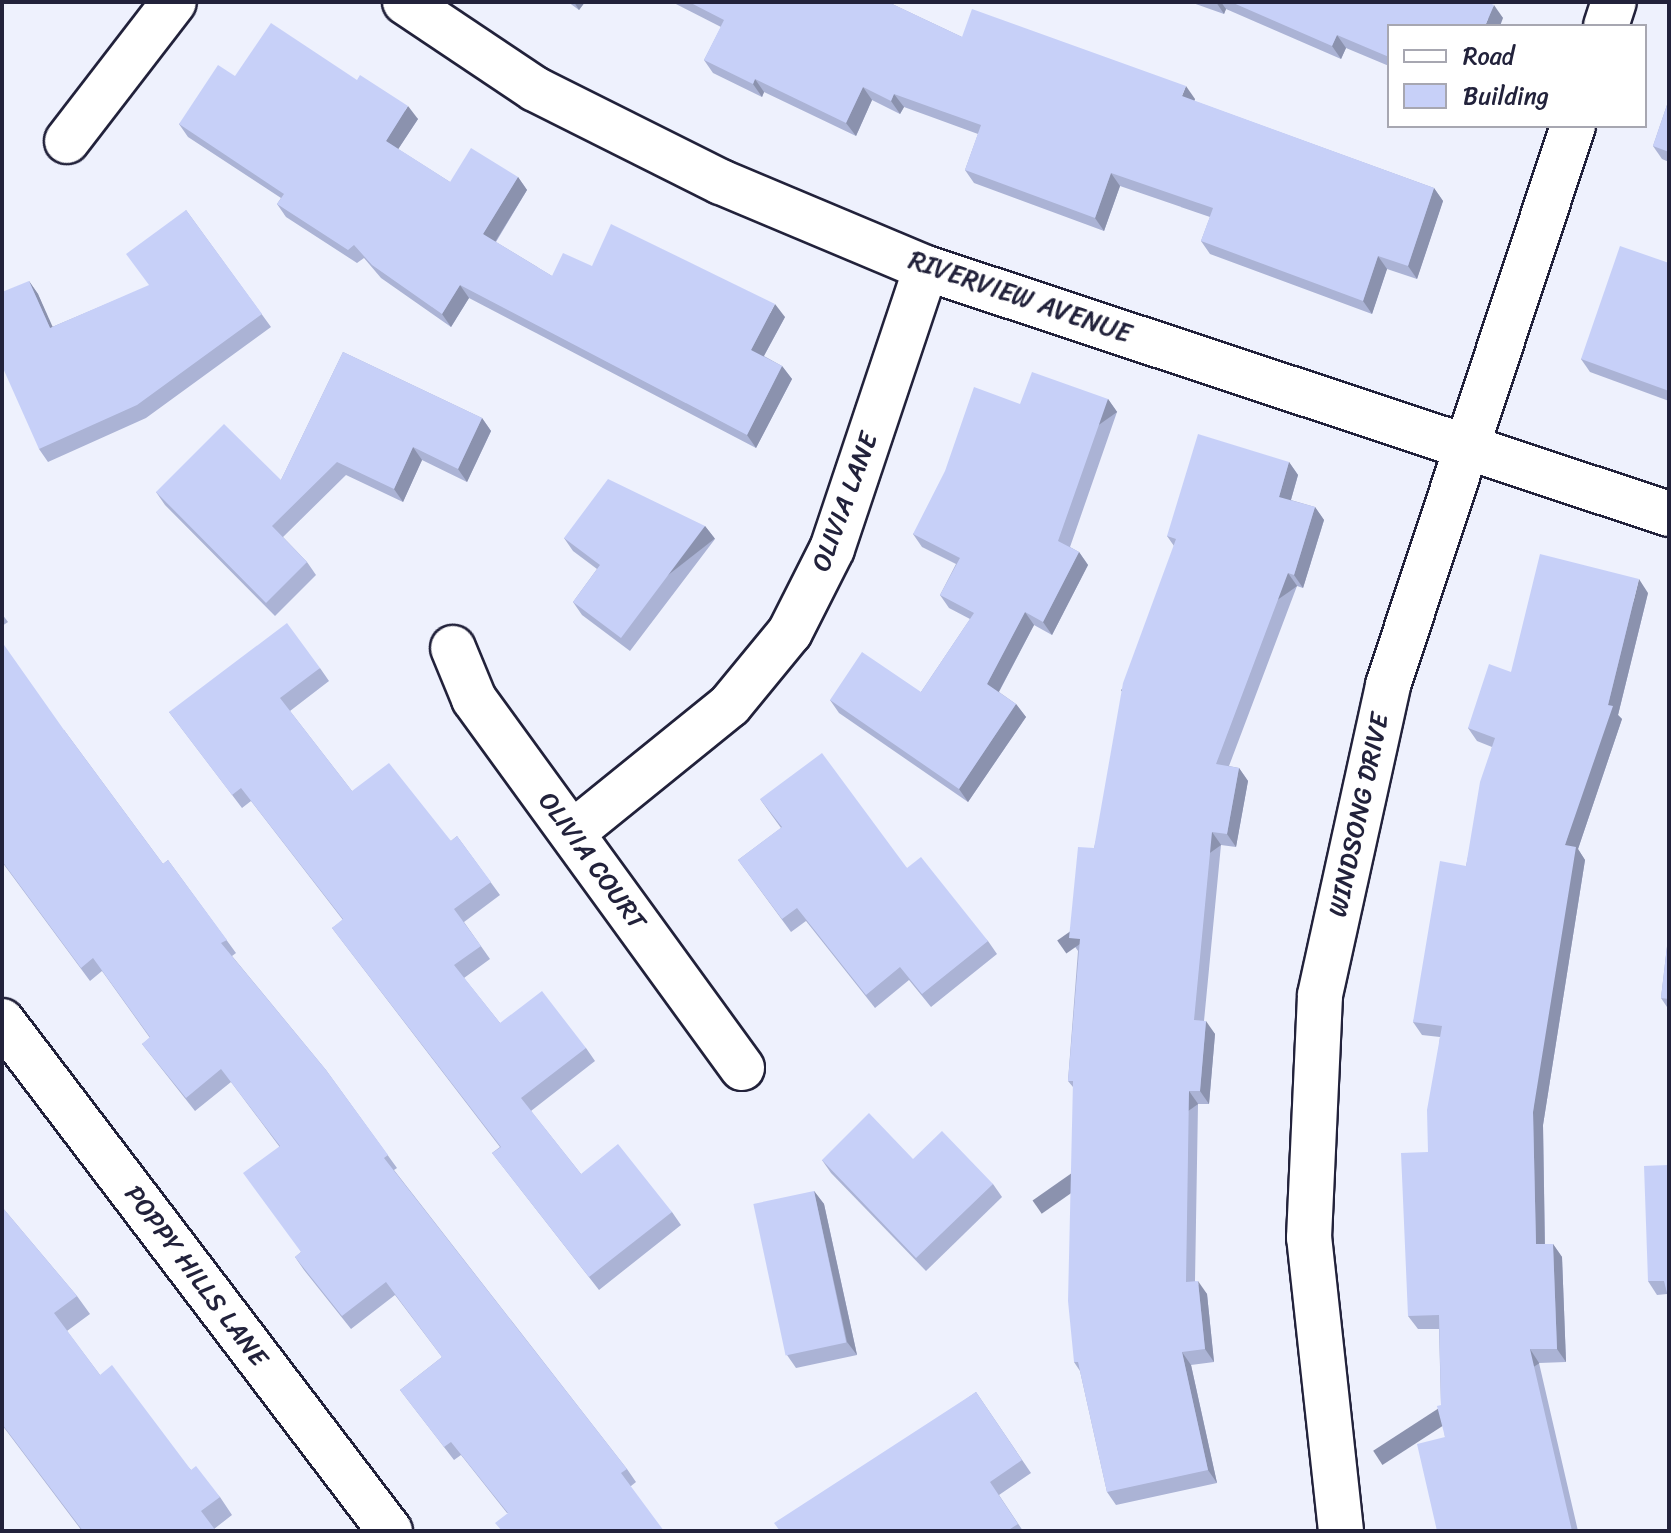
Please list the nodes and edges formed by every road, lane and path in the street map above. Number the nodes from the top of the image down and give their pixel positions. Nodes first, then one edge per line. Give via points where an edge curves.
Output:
1 (174, 2) edge
2 (405, 2) edge
3 (1614, 2) edge
4 (1607, 24) edge
5 (1572, 128) edge
6 (67, 141) dead end
7 (926, 268) junction
8 (1467, 447) junction
9 (1669, 514) edge
10 (453, 648) dead end
11 (572, 833) junction
12 (2, 1021) edge
13 (742, 1068) dead end
14 (390, 1531) edge
15 (1341, 1531) edge

1 - 6 street
2 - 7 street, RIVERVIEW AVENUE via 535,89 721,182
3 - 4 street
5 - 8 street, WINDSONG DRIVE
7 - 8 street, RIVERVIEW AVENUE
7 - 11 street, OLIVIA LANE via 832,549 790,632 730,705
8 - 9 street, RIVERVIEW AVENUE
8 - 15 street, WINDSONG DRIVE via 1388,685 1320,995 1309,1238
10 - 11 street, OLIVIA COURT via 474,699
11 - 13 street, OLIVIA COURT
12 - 14 street, POPPY HILLS LANE

